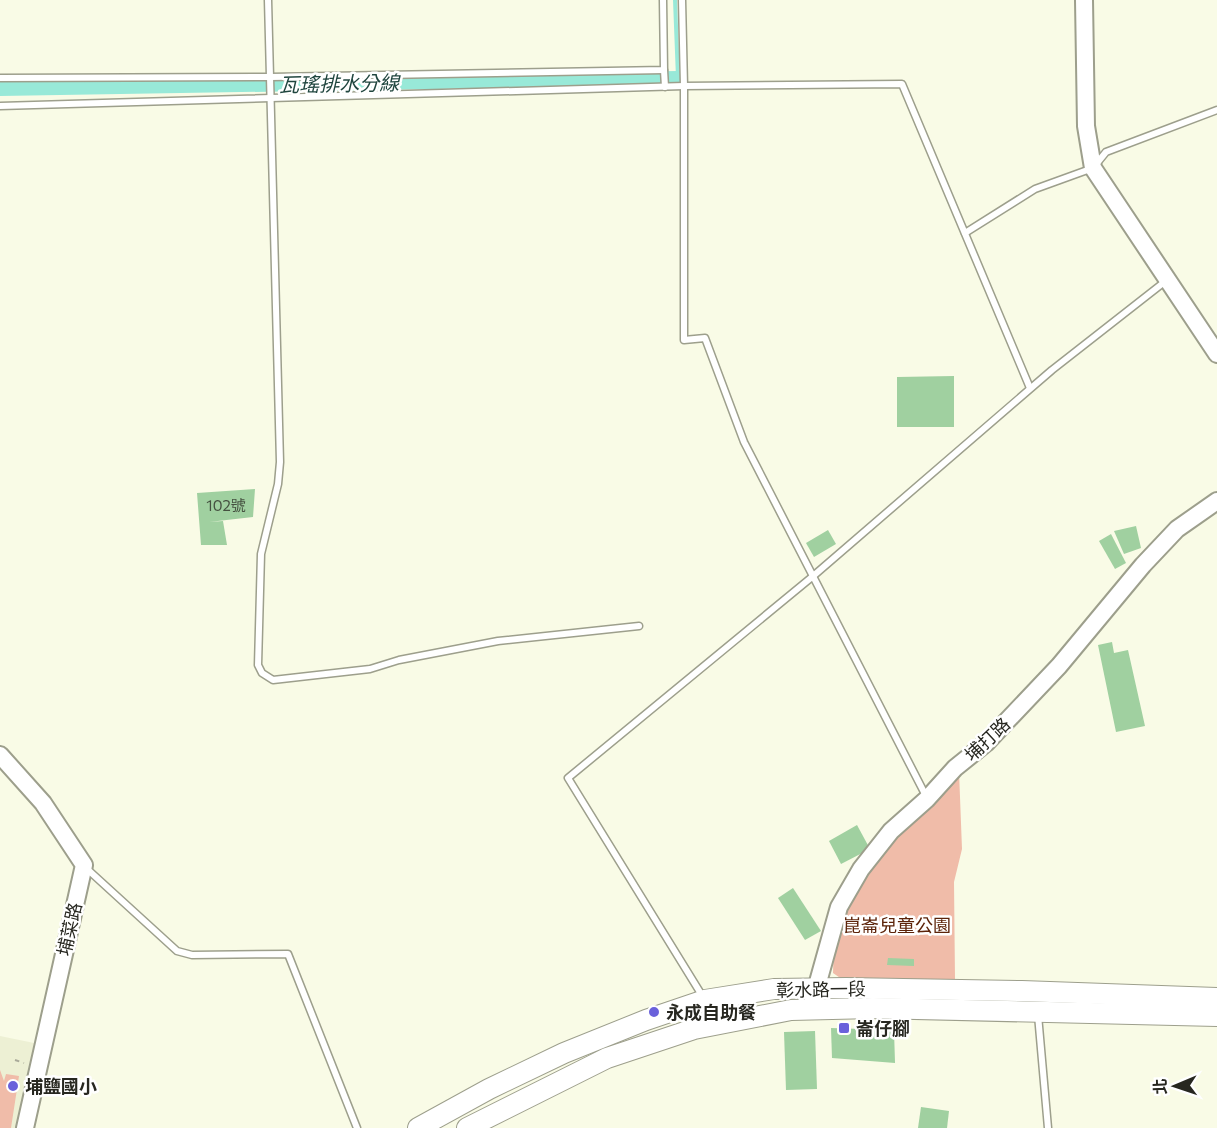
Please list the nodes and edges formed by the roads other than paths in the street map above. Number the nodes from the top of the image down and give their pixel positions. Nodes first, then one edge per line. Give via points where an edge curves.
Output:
1 (268, 0) edge
2 (663, 0) edge
3 (682, 0) edge
4 (1084, 0) edge
5 (664, 70) junction
6 (271, 77) junction
7 (0, 78) edge
8 (684, 86) junction
9 (665, 87) junction
10 (272, 99) junction
11 (0, 106) edge
12 (1217, 110) edge
13 (1093, 168) junction
14 (965, 233) junction
15 (1167, 280) junction
16 (1217, 354) edge
17 (1030, 388) junction
18 (1217, 501) edge
19 (812, 577) junction
20 (639, 626) dead end
21 (0, 755) edge
22 (927, 799) junction
23 (84, 865) junction
24 (816, 988) junction
25 (1217, 998) edge
26 (705, 1000) junction
27 (811, 1009) junction
28 (1038, 1012) junction
29 (1217, 1016) edge
30 (629, 1027) junction
31 (636, 1048) junction
32 (436, 1123) edge
33 (25, 1128) edge
34 (357, 1128) edge
35 (418, 1128) edge
36 (467, 1128) edge
37 (1048, 1128) edge

1 - 6 lane
2 - 5 lane
3 - 8 lane
4 - 13 street via 1086,126
5 - 6 lane
5 - 9 lane
6 - 7 lane
6 - 10 lane
8 - 9 lane
8 - 14 lane via 902,84
8 - 19 lane via 684,340 705,338 744,442
9 - 10 lane
10 - 11 lane
10 - 20 lane via 280,462 261,554 258,665 262,673 273,680 370,669 498,641
12 - 13 lane via 1106,152
13 - 14 lane via 1035,189
13 - 15 street
14 - 17 lane
15 - 16 street
15 - 17 lane
17 - 19 lane
18 - 22 street, 埔打路 via 1177,529 1059,666
19 - 22 lane
19 - 26 lane via 568,778
21 - 23 street via 43,803
22 - 24 street, 埔打路 via 891,831 861,869 839,907
23 - 33 street, 埔菜路
23 - 34 lane via 177,951 192,955 288,954
24 - 25 main road, 彰水路一段
24 - 26 main road, 彰水路一段 via 774,989
24 - 27 street, 埔打路
26 - 30 main road, 彰水路一段
27 - 28 main road, 彰水路一段
27 - 31 main road, 彰水路一段 via 694,1029
28 - 29 main road, 彰水路一段
28 - 37 lane
30 - 31 main road
30 - 32 main road, 彰水路一段 via 489,1089
31 - 36 main road, 彰水路一段 via 607,1058
32 - 35 main road, 彰水路一段

